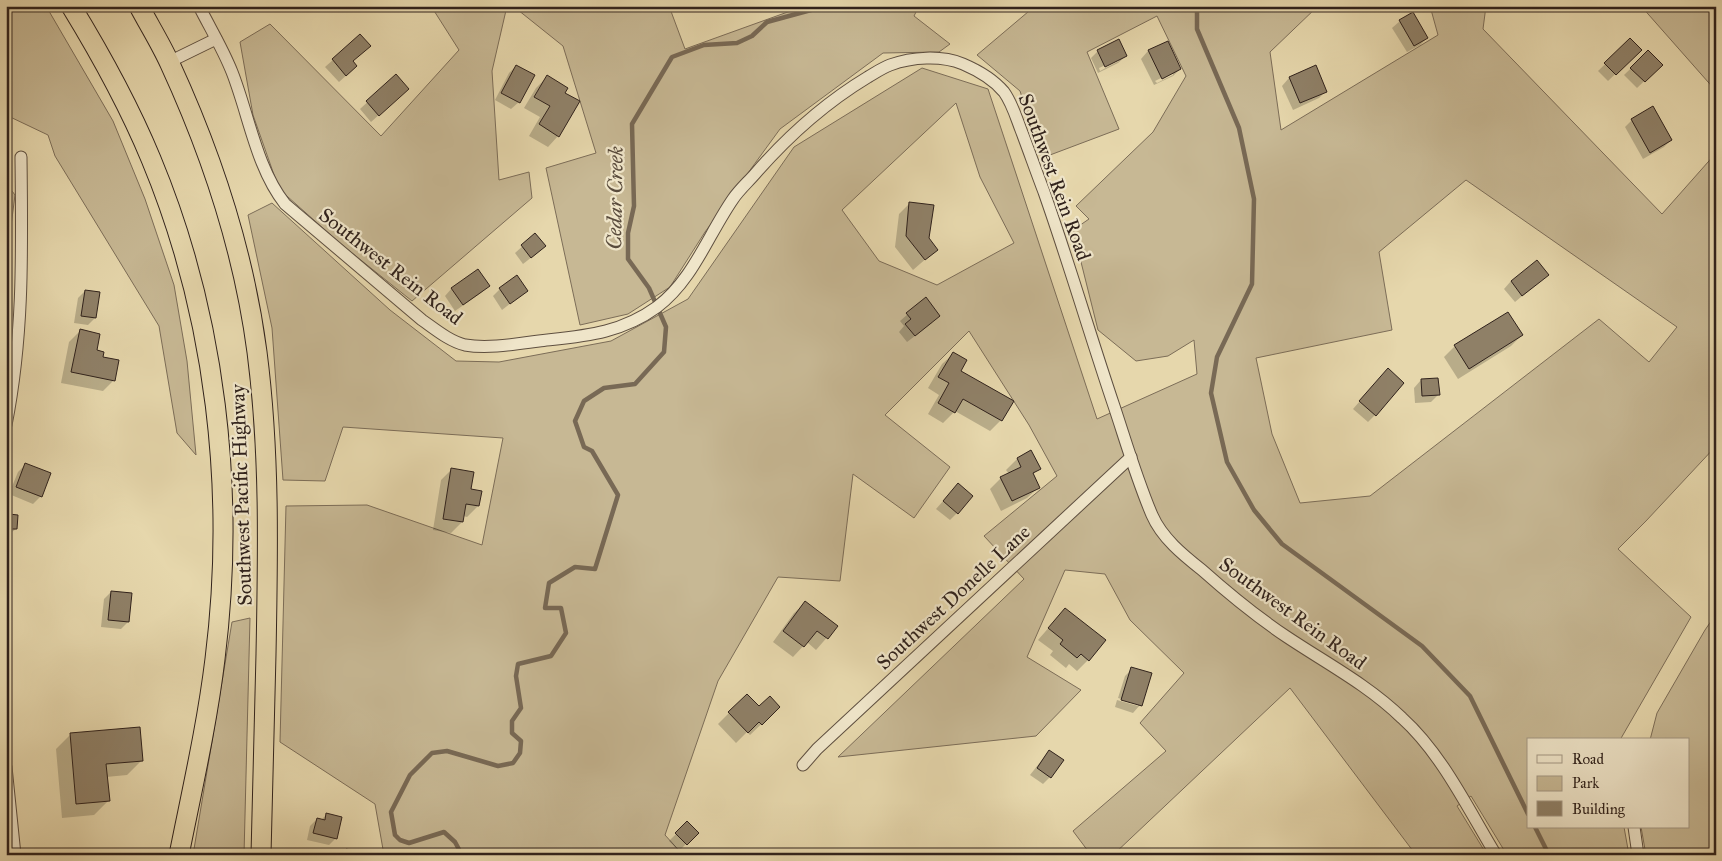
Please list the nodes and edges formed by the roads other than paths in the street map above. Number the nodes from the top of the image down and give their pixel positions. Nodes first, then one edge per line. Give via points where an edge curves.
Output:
1 (71, 6) edge
2 (139, 6) edge
3 (199, 6) edge
4 (216, 39) junction
5 (169, 62) junction
6 (21, 157) dead end
7 (6, 425) edge
8 (1131, 457) junction
9 (803, 765) dead end
10 (6, 767) edge
11 (1634, 828) edge
12 (15, 855) edge
13 (180, 855) edge
14 (261, 855) edge
15 (1496, 855) edge
16 (1638, 855) edge

1 - 13 highway, Southwest Pacific Highway via 126,104 164,193 196,300 216,411 222,518 219,613 208,712
2 - 5 highway, Southwest Pacific Highway
3 - 4 street, Southwest Rein Road
4 - 5 street
4 - 8 street, Southwest Rein Road via 232,72 268,175 280,198 297,216 422,320 462,344 491,346 598,334 623,327 659,305 676,290 734,198 769,157 816,112 887,66 912,59 944,59 972,68 1004,93 1014,111 1060,238
5 - 14 highway, Southwest Pacific Highway via 196,123 223,200 242,271 257,350 268,515
6 - 7 street via 22,296 15,376
8 - 9 street, Southwest Donelle Lane
8 - 15 street, Southwest Rein Road via 1153,517 1171,542 1239,602 1369,690 1401,716 1422,737 1440,763
10 - 12 street
11 - 16 street

